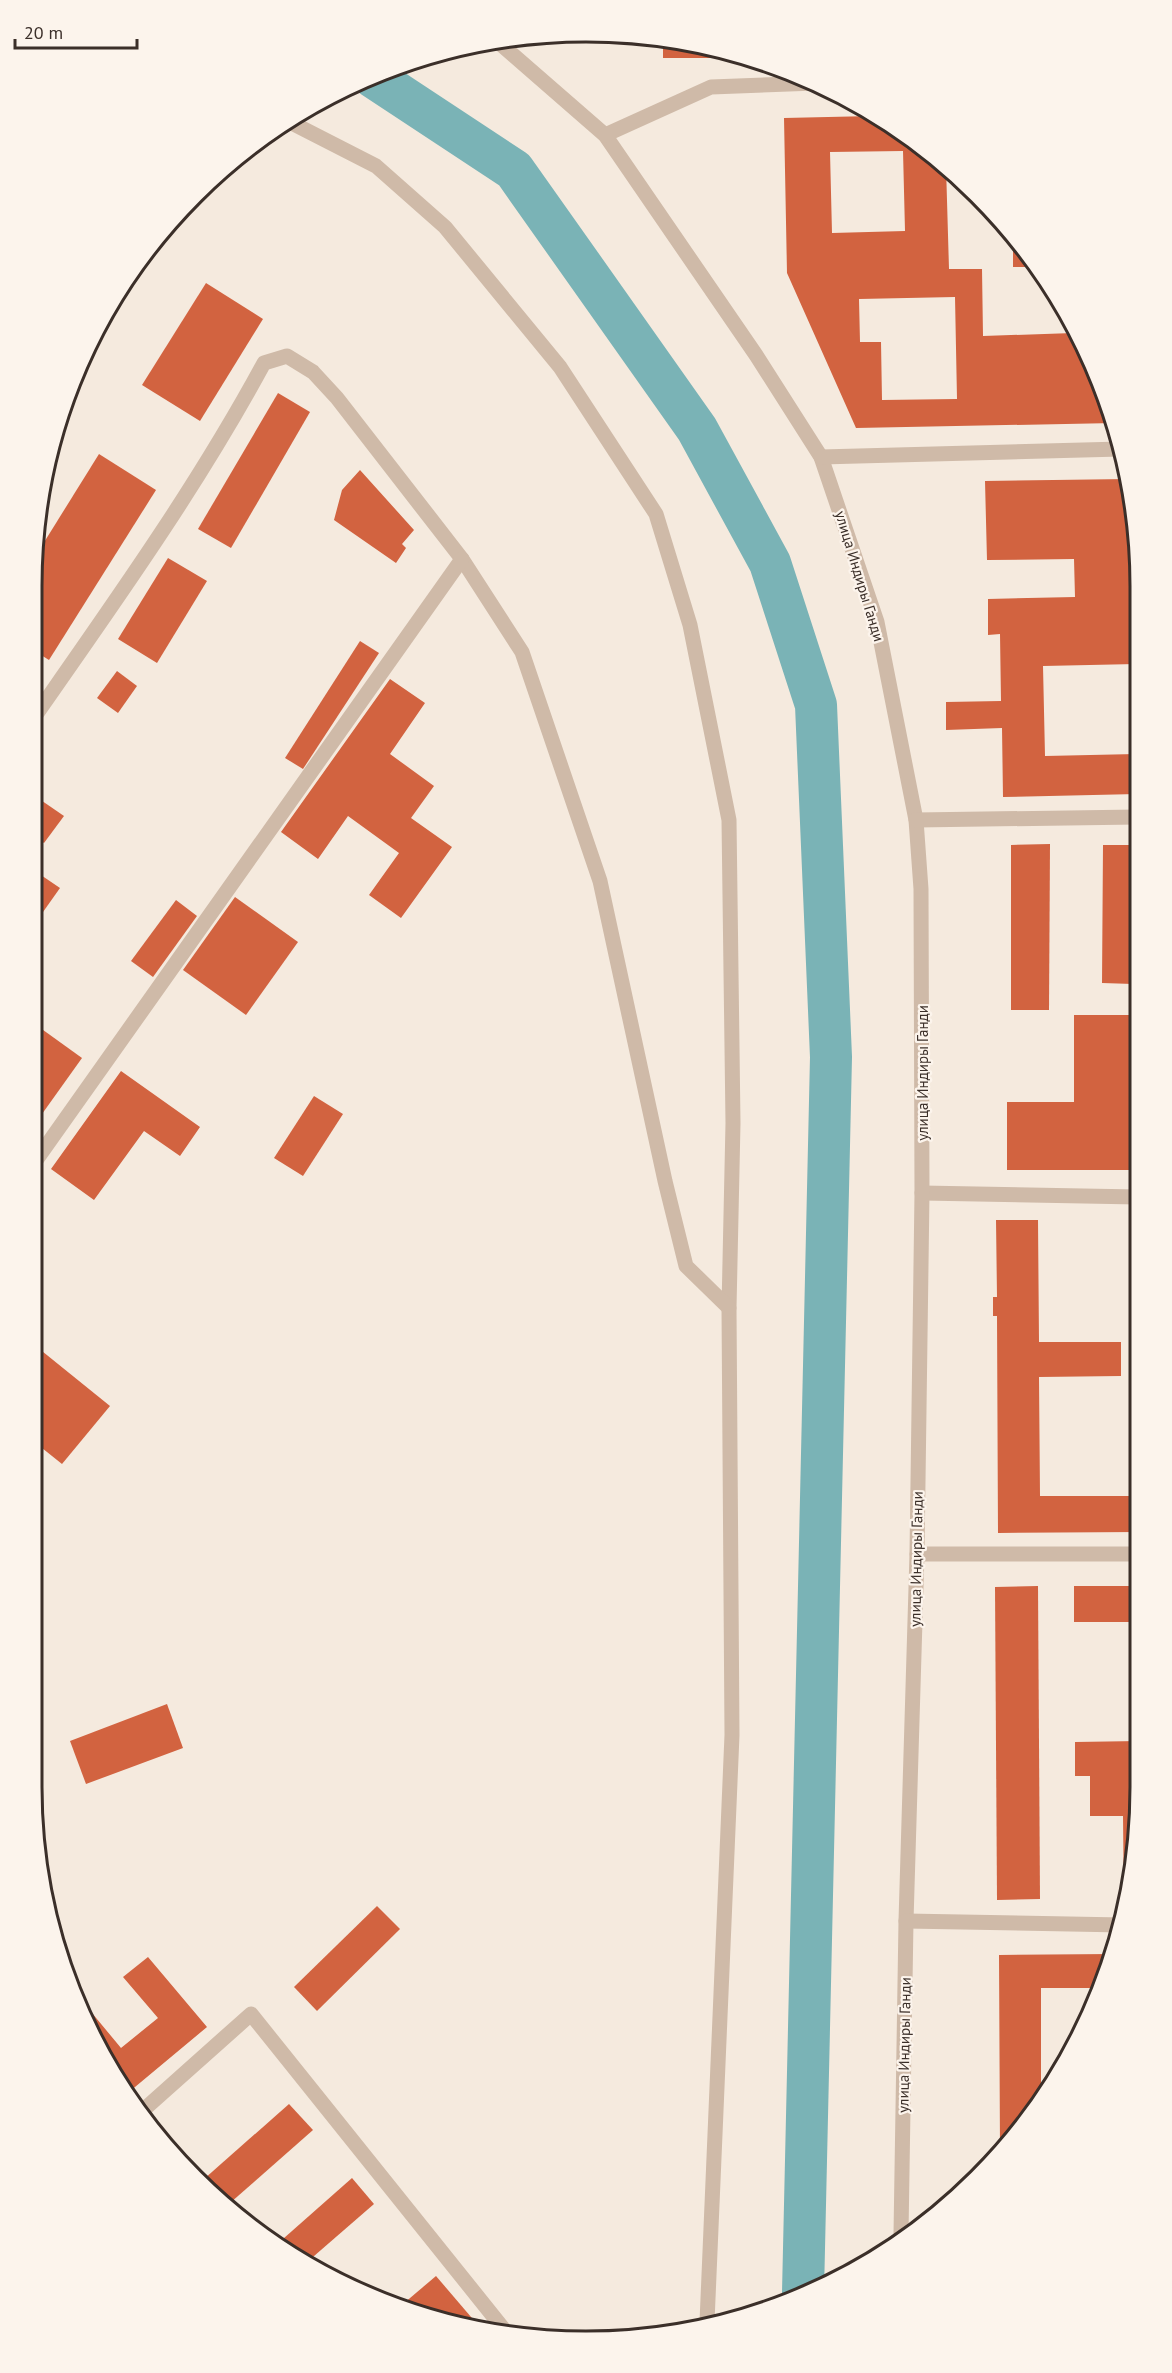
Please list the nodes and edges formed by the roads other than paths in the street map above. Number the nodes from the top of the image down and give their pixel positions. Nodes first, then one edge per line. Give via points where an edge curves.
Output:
1 (506, 48) edge
2 (796, 84) edge
3 (297, 126) edge
4 (605, 135) junction
5 (1112, 449) edge
6 (821, 457) junction
7 (462, 559) junction
8 (42, 706) edge
9 (1130, 817) edge
10 (916, 820) junction
11 (42, 1152) edge
12 (922, 1193) junction
13 (1130, 1197) edge
14 (729, 1308) junction
15 (917, 1554) junction
16 (1130, 1554) edge
17 (906, 1921) junction
18 (1112, 1925) edge
19 (147, 2107) edge
20 (902, 2229) edge
21 (707, 2317) edge
22 (499, 2324) edge

1 - 4 street, улица Индиры Ганди
2 - 4 street via 711,87
3 - 14 street via 376,166 445,227 560,367 656,514 690,625 729,820 733,1123
4 - 6 street, улица Индиры Ганди
5 - 6 street
6 - 10 street, улица Индиры Ганди via 877,622
7 - 8 street via 337,398 312,372 287,356 264,363 144,560
7 - 11 street
7 - 14 street via 522,652 600,882 686,1266
9 - 10 street
10 - 12 street, улица Индиры Ганди via 921,889
12 - 13 street
12 - 15 street, улица Индиры Ганди
14 - 21 street via 732,1735
15 - 16 street
15 - 17 street, улица Индиры Ганди
17 - 18 street
17 - 20 street, улица Индиры Ганди
19 - 22 street via 251,2014

